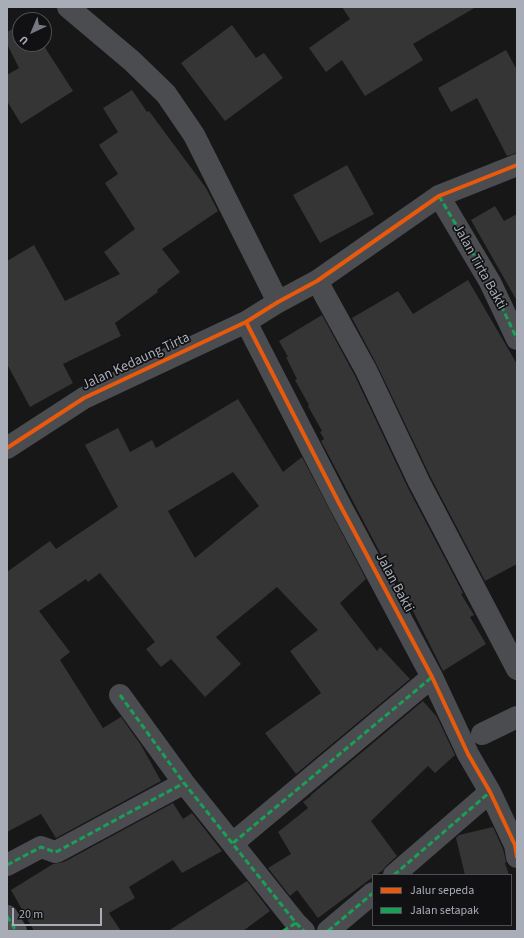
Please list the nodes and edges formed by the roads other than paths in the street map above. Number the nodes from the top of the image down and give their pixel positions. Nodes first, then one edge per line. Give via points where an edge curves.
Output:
1 (68, 7) edge
2 (517, 165) edge
3 (439, 196) junction
4 (317, 281) junction
5 (278, 302) junction
6 (246, 322) junction
7 (517, 339) edge
8 (7, 448) edge
9 (517, 669) edge
10 (432, 677) junction
11 (120, 695) dead end
12 (517, 717) edge
13 (482, 734) dead end
14 (184, 783) junction
15 (490, 792) junction
16 (233, 843) junction
17 (517, 857) edge
18 (7, 865) edge
19 (395, 874) edge
20 (372, 894) edge
21 (7, 916) edge
22 (294, 928) edge
23 (16, 931) edge
24 (328, 931) edge

1 - 5 street via 132,61 166,94 194,135
2 - 3 street, Jalan Kedaung Tirta
3 - 4 street, Jalan Kedaung Tirta
3 - 7 street, Jalan Tirta Bakti via 490,282
4 - 5 street, Jalan Kedaung Tirta
4 - 9 street via 366,370 419,482
5 - 6 street, Jalan Kedaung Tirta
6 - 8 street, Jalan Kedaung Tirta via 84,398
6 - 10 street, Jalan Bakti
10 - 15 street, Jalan Bakti via 468,754
10 - 16 street
11 - 14 street
12 - 13 street
14 - 16 street
14 - 18 street via 58,851 41,847
15 - 17 street, Jalan Bakti via 515,845
15 - 19 street
16 - 22 street
20 - 24 street
21 - 23 street

